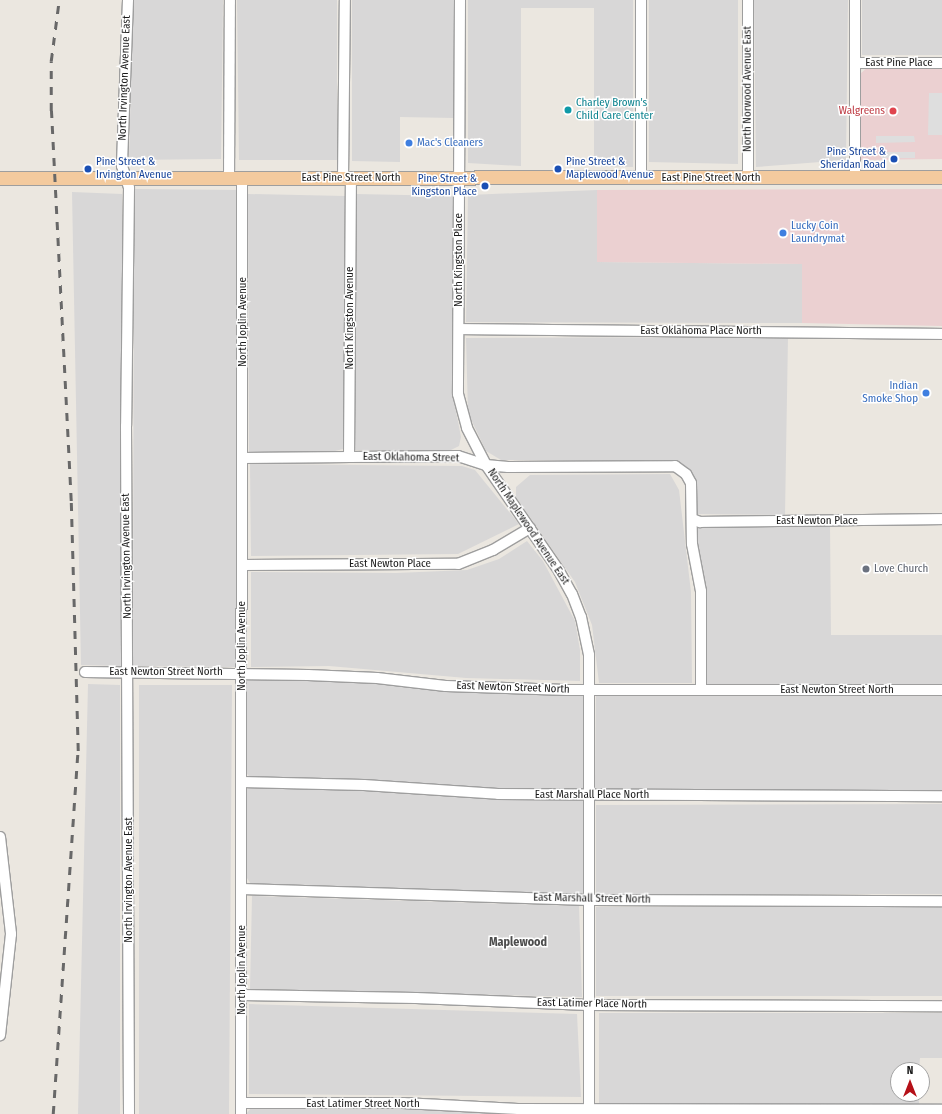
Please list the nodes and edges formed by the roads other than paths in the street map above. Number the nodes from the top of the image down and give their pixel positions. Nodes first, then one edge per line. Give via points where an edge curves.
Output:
1 (128, 0) edge
2 (230, 0) edge
3 (345, 0) edge
4 (460, 0) edge
5 (641, 0) edge
6 (748, 0) edge
7 (855, 0) edge
8 (855, 63) junction
9 (942, 63) edge
10 (942, 177) edge
11 (0, 178) edge
12 (126, 178) junction
13 (229, 178) junction
14 (242, 178) junction
15 (347, 178) junction
16 (459, 178) junction
17 (641, 178) junction
18 (748, 178) junction
19 (855, 178) junction
20 (459, 329) junction
21 (942, 334) edge
22 (350, 457) junction
23 (243, 458) junction
24 (486, 465) junction
25 (692, 519) junction
26 (942, 519) edge
27 (530, 528) junction
28 (242, 564) junction
29 (85, 672) dead end
30 (128, 672) junction
31 (242, 672) junction
32 (701, 689) junction
33 (590, 690) junction
34 (942, 690) edge
35 (242, 782) junction
36 (589, 796) junction
37 (942, 796) edge
38 (0, 836) edge
39 (242, 889) junction
40 (4, 896) edge
41 (589, 900) junction
42 (942, 901) edge
43 (3, 972) edge
44 (242, 995) junction
45 (588, 1005) junction
46 (942, 1006) edge
47 (0, 1035) edge
48 (241, 1103) junction
49 (942, 1110) edge
50 (589, 1112) edge
51 (129, 1114) edge
52 (241, 1114) edge

1 - 12 street, North Irvington Avenue East via 122,163
2 - 13 street
3 - 15 street, North Kingston Avenue
4 - 16 street, North Kingston Place
5 - 17 street
6 - 18 street, North Norwood Avenue East
7 - 8 street
8 - 9 street, East Pine Place
8 - 19 street
10 - 19 main road, East Pine Street North
11 - 12 main road, East Pine Street North
12 - 13 main road, East Pine Street North
12 - 30 street, North Irvington Avenue East via 129,188 126,426
13 - 14 main road, East Pine Street North
14 - 15 main road, East Pine Street North
14 - 23 street, North Joplin Avenue
15 - 16 main road, East Pine Street North
15 - 22 street, North Kingston Avenue
16 - 17 main road, East Pine Street North
16 - 20 street, North Kingston Place
17 - 18 main road, East Pine Street North
18 - 19 main road, East Pine Street North
20 - 21 street, East Oklahoma Place North
20 - 24 street, North Kingston Place via 458,394 467,428
22 - 23 street, East Oklahoma Street
22 - 24 street, East Oklahoma Street via 458,456
23 - 28 street, North Joplin Avenue
24 - 25 street, East Oklahoma Street via 675,466 686,474 691,483
24 - 27 street, North Maplewood Avenue East
25 - 26 street, East Newton Place via 700,522
25 - 32 street via 692,544 701,592
27 - 28 street, East Newton Place via 493,550 458,564
27 - 33 street, North Maplewood Avenue East via 559,571 581,617 589,655
28 - 31 street, North Joplin Avenue
29 - 30 street, East Newton Street North
30 - 31 street, East Newton Street North
30 - 51 street, North Irvington Avenue East
31 - 33 street, East Newton Street North via 377,678 446,686
31 - 35 street, North Joplin Avenue
32 - 33 street, East Newton Street North
32 - 34 street, East Newton Street North
33 - 36 street, North Maplewood Avenue East
35 - 36 street, East Marshall Place North
35 - 39 street, North Joplin Avenue
36 - 37 street, East Marshall Place North
36 - 41 street, North Maplewood Avenue East
38 - 40 street
39 - 41 street, East Marshall Street North
39 - 44 street, North Joplin Avenue
40 - 43 street via 11,934
41 - 42 street, East Marshall Street North
41 - 45 street, North Maplewood Avenue East
43 - 47 street via 3,1023
44 - 45 street, East Latimer Place North via 416,998
44 - 48 street, North Joplin Avenue
45 - 46 street, East Latimer Place North
45 - 50 street, North Maplewood Avenue East
48 - 50 street, East Latimer Street North via 404,1103
48 - 52 street, North Joplin Avenue
49 - 50 street, East Latimer Street North

